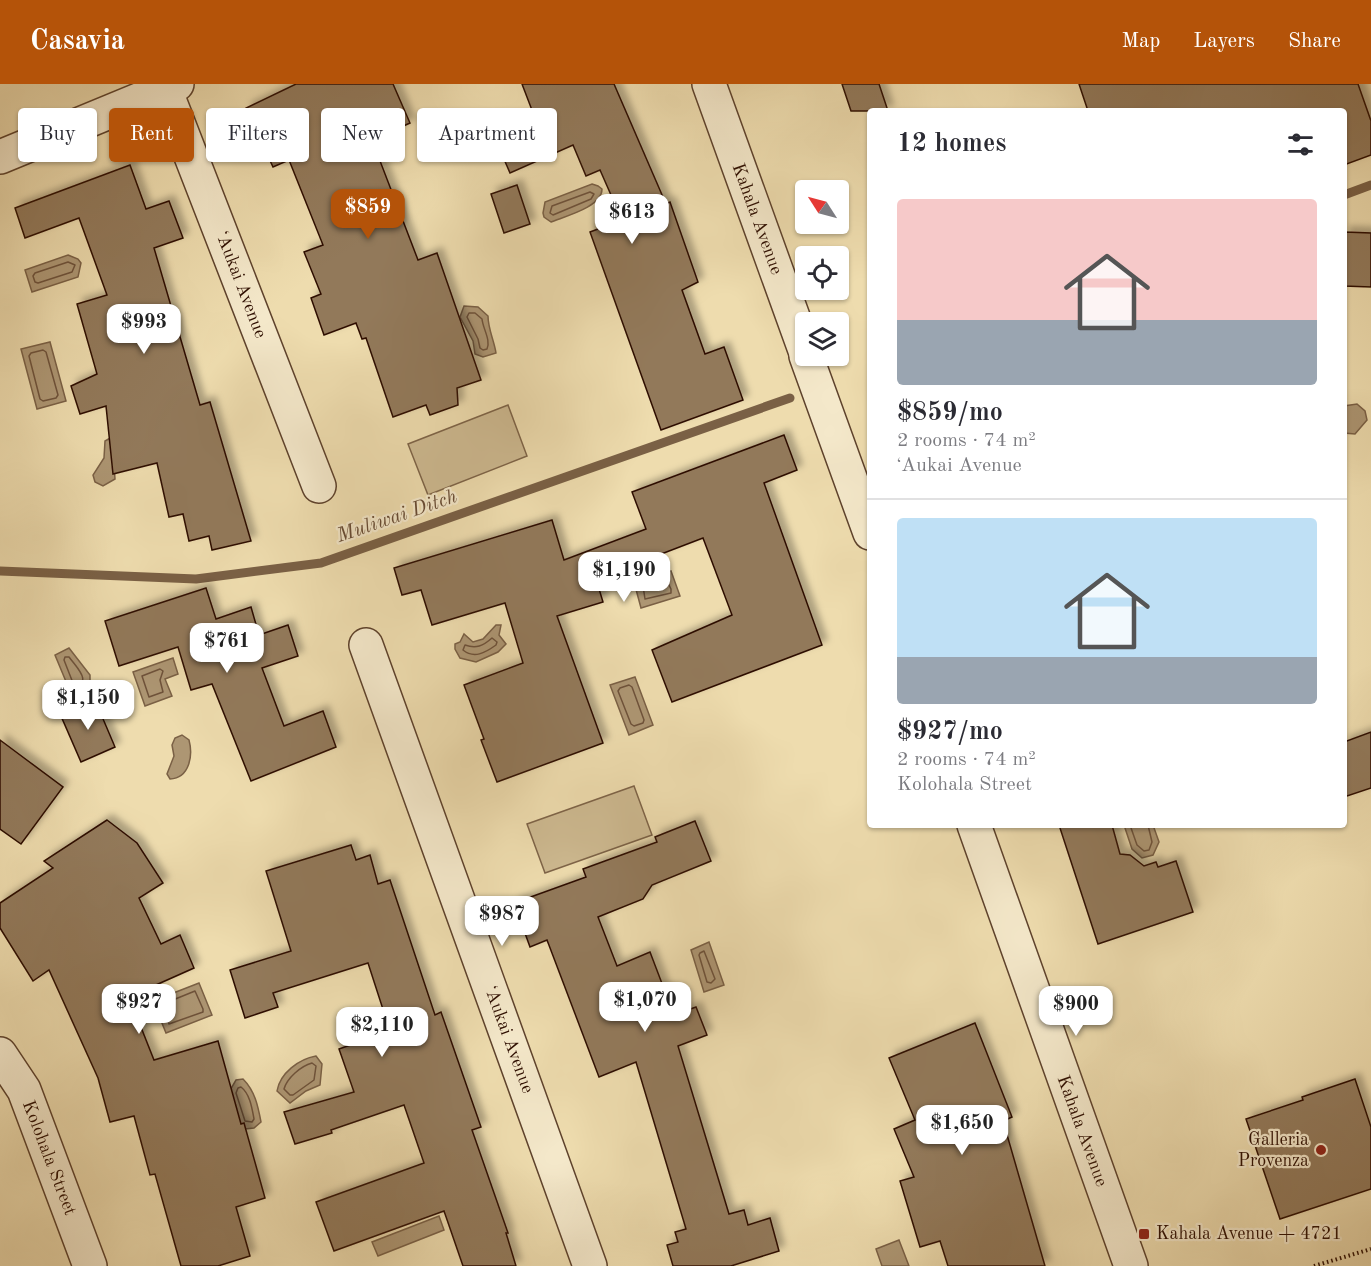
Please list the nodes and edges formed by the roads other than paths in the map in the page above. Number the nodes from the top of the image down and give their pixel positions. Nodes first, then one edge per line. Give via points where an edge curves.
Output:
1 (708, 84) edge
2 (169, 86) edge
3 (0, 157) edge
4 (795, 324) edge
5 (810, 366) edge
6 (319, 486) dead end
7 (867, 525) edge
8 (366, 645) dead end
9 (975, 828) edge
10 (0, 1054) edge
11 (90, 1266) edge
12 (590, 1266) edge
13 (1131, 1266) edge

1 - 4 street, Kahala Avenue
2 - 3 street
2 - 6 street, ʻAukai Avenue
5 - 7 street, Kahala Avenue
8 - 12 street, ʻAukai Avenue
9 - 13 street, Kahala Avenue
10 - 11 street, Kolohala Street via 24,1090

